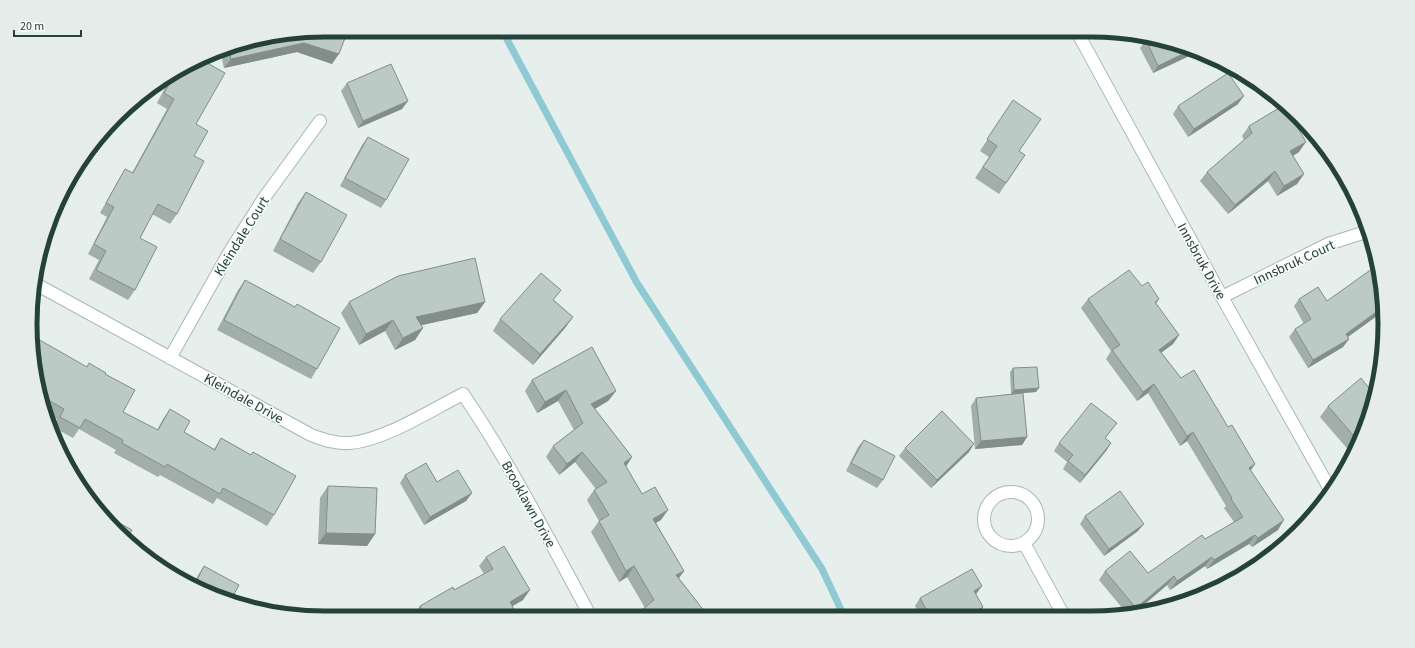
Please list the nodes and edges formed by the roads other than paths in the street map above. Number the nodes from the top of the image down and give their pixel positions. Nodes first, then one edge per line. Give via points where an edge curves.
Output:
1 (1080, 37) edge
2 (320, 121) dead end
3 (1363, 233) edge
4 (39, 285) edge
5 (1222, 297) junction
6 (170, 358) junction
7 (463, 394) joint
8 (1328, 486) edge
9 (1024, 542) junction
10 (588, 611) edge
11 (1061, 611) edge

1 - 5 street, Innsbruk Drive
2 - 6 street, Kleindale Court via 264,198 229,253
3 - 5 street, Innsbruk Court via 1321,247
4 - 6 street, Kleindale Drive
5 - 8 street, Innsbruk Drive
6 - 7 street, Kleindale Drive via 311,435 330,442 350,443 369,440
7 - 10 street, Brooklawn Drive via 514,477
9 - 9 street via 1015,545 998,542 986,530 985,513 993,498 1010,491 1019,493 1034,503 1038,521 1031,537
9 - 11 street

